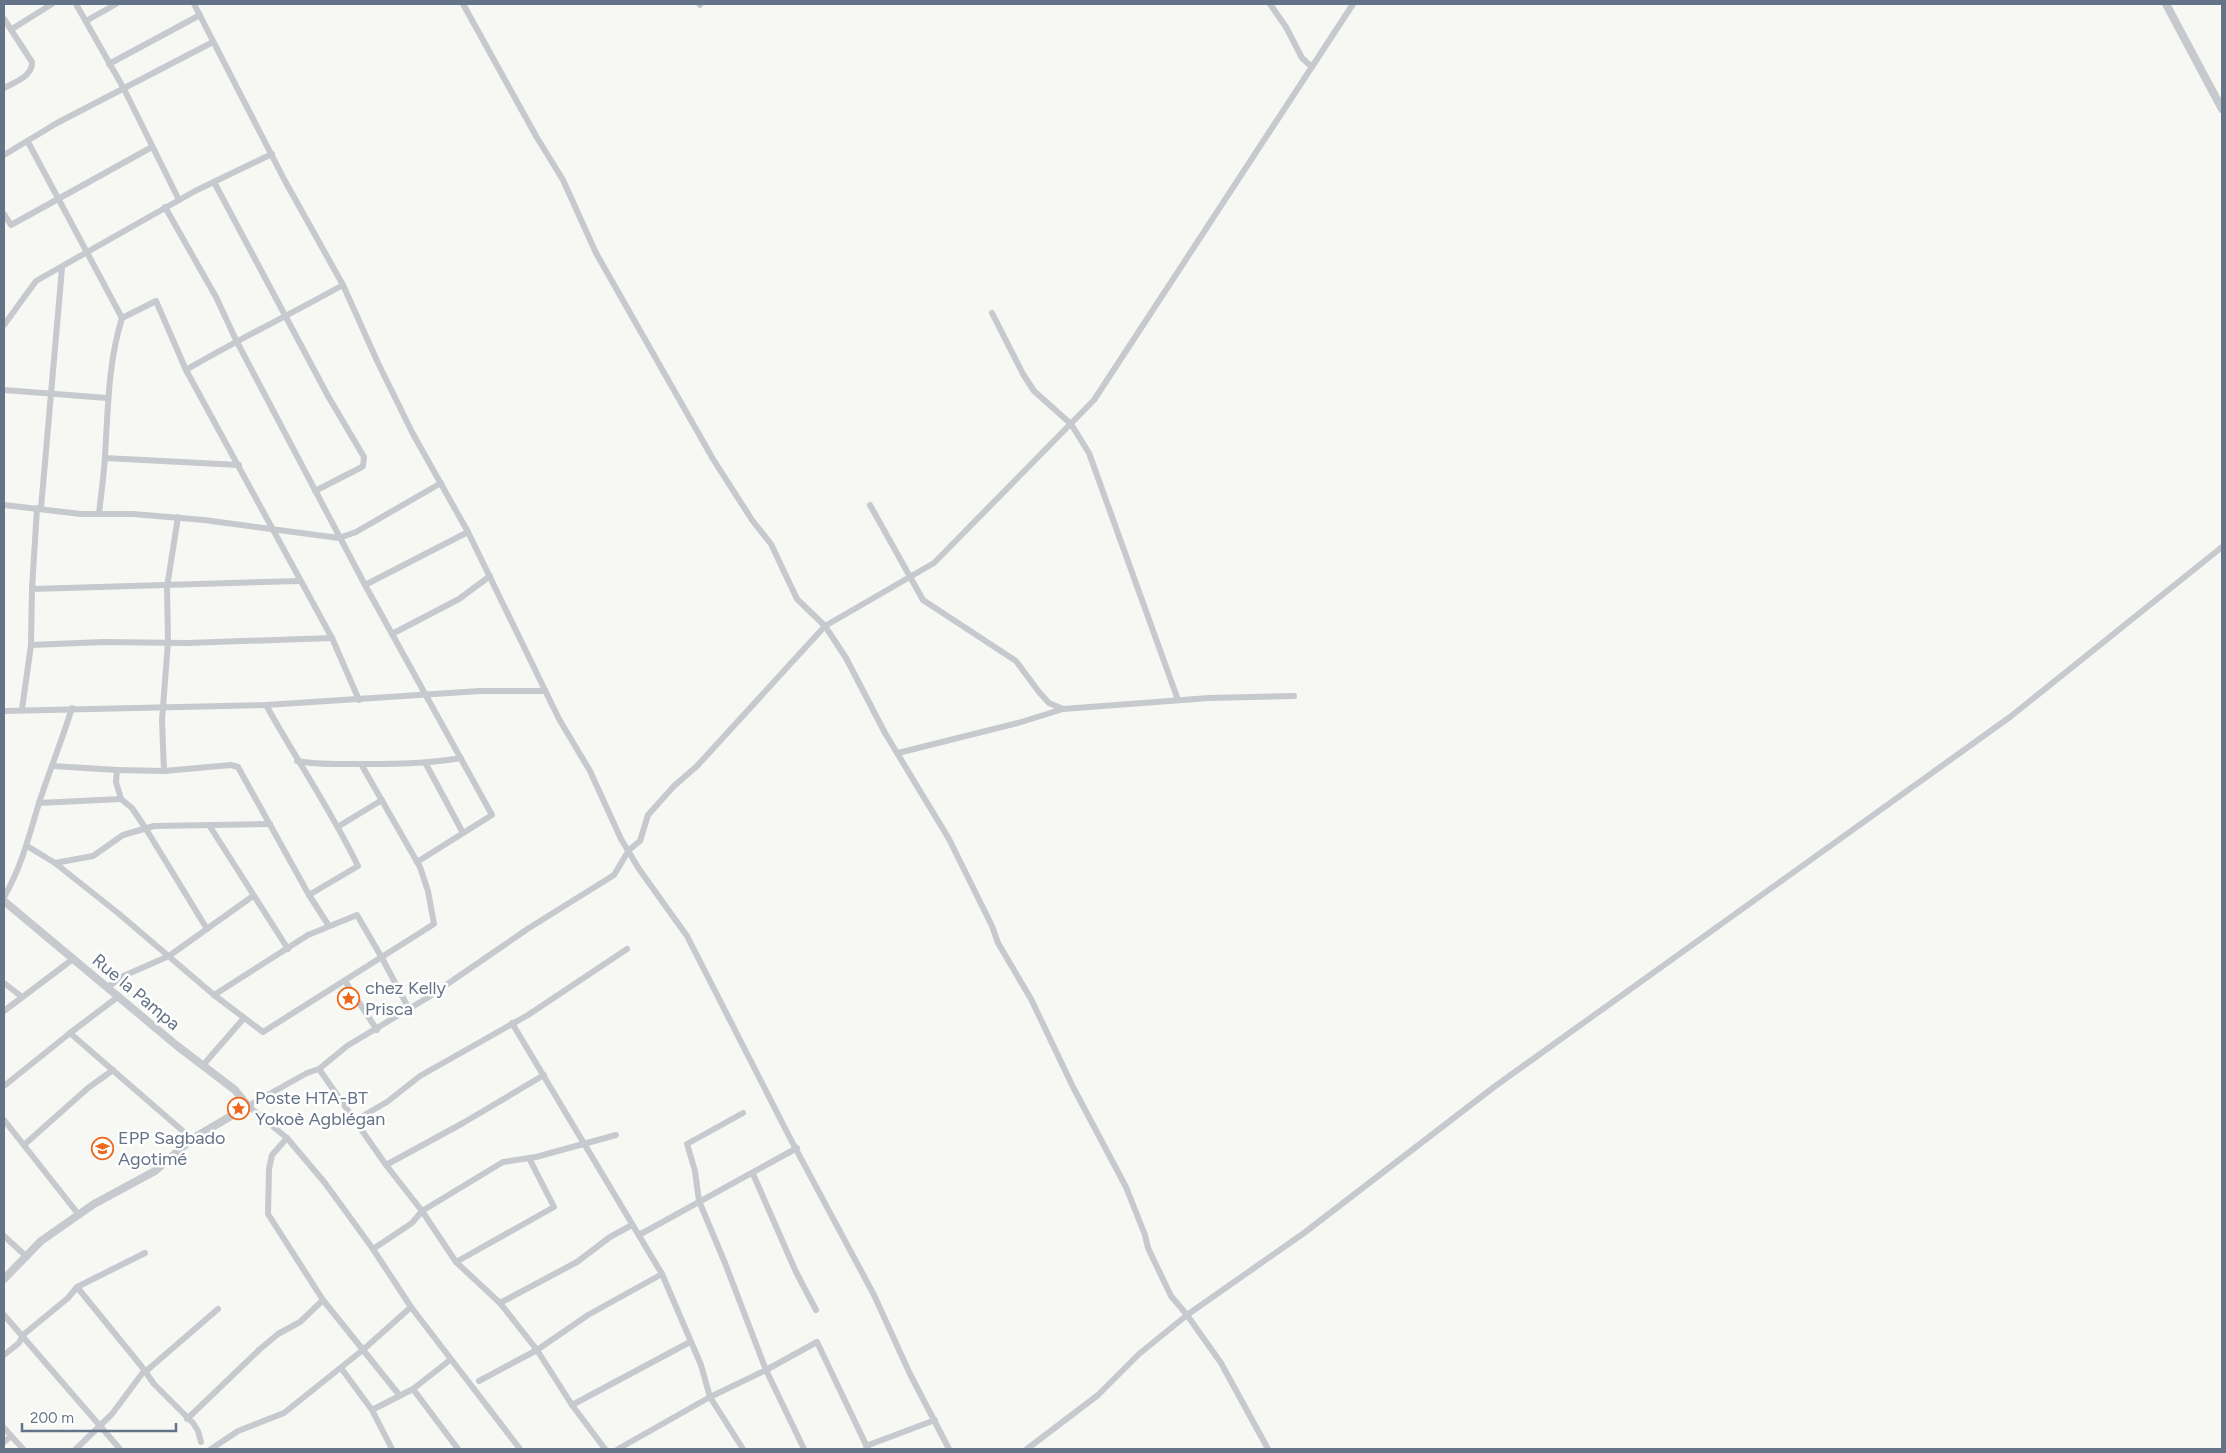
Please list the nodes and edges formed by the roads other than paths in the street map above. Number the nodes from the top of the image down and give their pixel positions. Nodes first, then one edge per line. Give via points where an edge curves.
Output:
1 (52, 4) edge
2 (76, 4) edge
3 (116, 4) edge
4 (194, 4) edge
5 (463, 4) edge
6 (1270, 4) edge
7 (1353, 4) edge
8 (2166, 4) edge
9 (200, 15) junction
10 (4, 18) edge
11 (86, 21) junction
12 (12, 29) junction
13 (213, 42) junction
14 (109, 64) junction
15 (1312, 66) junction
16 (5, 85) edge
17 (124, 89) junction
18 (2222, 109) edge
19 (28, 142) junction
20 (152, 147) junction
21 (272, 154) junction
22 (4, 155) edge
23 (214, 182) junction
24 (56, 198) junction
25 (179, 200) junction
26 (166, 208) junction
27 (4, 214) edge
28 (88, 253) junction
29 (62, 268) junction
30 (343, 285) junction
31 (992, 313) dead end
32 (285, 317) junction
33 (122, 318) junction
34 (4, 325) edge
35 (236, 340) junction
36 (186, 370) junction
37 (4, 390) edge
38 (51, 392) junction
39 (107, 398) junction
40 (1071, 424) junction
41 (105, 458) junction
42 (239, 465) junction
43 (441, 483) junction
44 (315, 491) junction
45 (4, 505) edge
46 (870, 505) dead end
47 (39, 508) junction
48 (99, 514) junction
49 (178, 517) junction
50 (272, 530) junction
51 (468, 532) junction
52 (339, 538) junction
53 (2222, 547) edge
54 (490, 576) junction
55 (910, 577) junction
56 (300, 581) junction
57 (365, 585) junction
58 (167, 586) junction
59 (32, 590) junction
60 (825, 626) junction
61 (392, 634) junction
62 (332, 638) junction
63 (168, 642) junction
64 (31, 645) junction
65 (545, 691) junction
66 (427, 695) junction
67 (1294, 696) dead end
68 (359, 700) junction
69 (1178, 700) junction
70 (266, 705) junction
71 (163, 706) junction
72 (72, 708) junction
73 (22, 709) junction
74 (1063, 709) junction
75 (4, 711) edge
76 (898, 753) junction
77 (461, 758) junction
78 (297, 761) junction
79 (361, 764) junction
80 (426, 764) junction
81 (54, 766) junction
82 (117, 770) junction
83 (164, 771) junction
84 (121, 799) junction
85 (382, 800) junction
86 (39, 803) junction
87 (270, 824) junction
88 (209, 825) junction
89 (339, 826) junction
90 (146, 829) junction
91 (463, 833) junction
92 (27, 846) junction
93 (629, 850) junction
94 (417, 862) junction
95 (55, 863) junction
96 (309, 895) junction
97 (253, 896) junction
98 (4, 899) edge
99 (329, 926) junction
100 (207, 929) junction
101 (288, 949) junction
102 (626, 949) dead end
103 (168, 956) junction
104 (382, 958) junction
105 (73, 959) junction
106 (345, 981) junction
107 (4, 983) edge
108 (108, 987) junction
109 (214, 995) junction
110 (119, 996) junction
111 (22, 997) junction
112 (409, 1009) junction
113 (4, 1011) edge
114 (244, 1018) junction
115 (512, 1023) junction
116 (376, 1030) junction
117 (70, 1033) junction
118 (204, 1064) junction
119 (319, 1069) junction
120 (113, 1070) junction
121 (544, 1075) junction
122 (4, 1086) edge
123 (248, 1106) junction
124 (743, 1113) dead end
125 (4, 1120) edge
126 (354, 1121) junction
127 (616, 1135) dead end
128 (287, 1138) junction
129 (192, 1139) junction
130 (585, 1143) junction
131 (24, 1145) junction
132 (797, 1148) junction
133 (529, 1158) junction
134 (386, 1165) junction
135 (753, 1174) junction
136 (699, 1201) junction
137 (422, 1211) junction
138 (79, 1215) junction
139 (632, 1225) junction
140 (639, 1235) junction
141 (4, 1236) edge
142 (373, 1248) junction
143 (145, 1253) dead end
144 (26, 1257) junction
145 (456, 1262) junction
146 (662, 1274) junction
147 (4, 1279) edge
148 (77, 1287) junction
149 (323, 1300) junction
150 (500, 1303) junction
151 (411, 1307) junction
152 (218, 1309) dead end
153 (816, 1310) dead end
154 (4, 1315) edge
155 (1187, 1315) junction
156 (23, 1336) junction
157 (690, 1342) junction
158 (364, 1349) junction
159 (537, 1350) junction
160 (4, 1355) edge
161 (450, 1360) junction
162 (340, 1368) junction
163 (766, 1370) junction
164 (145, 1372) junction
165 (480, 1381) dead end
166 (413, 1389) junction
167 (400, 1396) junction
168 (710, 1397) junction
169 (572, 1405) junction
170 (372, 1410) junction
171 (187, 1419) junction
172 (935, 1420) junction
173 (100, 1426) junction
174 (4, 1428) edge
175 (11, 1436) junction
176 (4, 1442) edge
177 (201, 1442) dead end
178 (867, 1447) edge
179 (23, 1449) edge
180 (76, 1449) edge
181 (120, 1449) edge
182 (211, 1449) edge
183 (392, 1449) edge
184 (458, 1449) edge
185 (520, 1449) edge
186 (605, 1449) edge
187 (618, 1449) edge
188 (743, 1449) edge
189 (804, 1449) edge
190 (949, 1449) edge
191 (1027, 1449) edge
192 (1268, 1449) edge

1 - 12 street
2 - 11 street
3 - 11 street
4 - 9 street
5 - 60 street via 563,180 596,253 713,459 771,544 798,599
6 - 15 street via 1286,26 1302,58
7 - 15 street
8 - 18 street
9 - 13 street
9 - 14 street
10 - 12 street
11 - 14 street
12 - 16 street via 32,67 27,75
13 - 17 street
13 - 21 street
14 - 17 street
15 - 40 street via 1094,400
17 - 19 street via 57,123
17 - 20 street
19 - 22 street
19 - 24 street
20 - 24 street
20 - 25 street
21 - 23 street
21 - 30 street
23 - 25 street
23 - 32 street
24 - 27 street via 11,225
24 - 28 street
25 - 26 street
26 - 28 street
26 - 35 street
28 - 29 street
28 - 33 street
29 - 34 street via 36,281
29 - 38 street
30 - 32 street
30 - 43 street via 378,363
31 - 40 street via 1034,391
32 - 35 street
32 - 44 street via 364,457 364,466
33 - 36 street via 156,301
33 - 39 street via 115,341
35 - 36 street
35 - 44 street
36 - 42 street
37 - 38 street
38 - 39 street
38 - 47 street
39 - 41 street
40 - 55 street via 934,563
40 - 69 street via 1089,453
41 - 42 street
41 - 48 street
42 - 50 street
43 - 51 street
43 - 52 street via 356,532
44 - 52 street
45 - 47 street
46 - 55 street
47 - 48 street
47 - 59 street
48 - 49 street
49 - 50 street
49 - 58 street
50 - 52 street
50 - 56 street
51 - 54 street
51 - 57 street
52 - 57 street
53 - 155 street via 2010,717 1494,1087 1304,1233
54 - 61 street via 459,599
54 - 65 street
55 - 60 street
55 - 74 street via 923,600 1016,661 1049,703
56 - 58 street
56 - 62 street
57 - 61 street
58 - 59 street
58 - 63 street
59 - 64 street
60 - 76 street
60 - 93 street via 697,766 651,811 640,841
61 - 66 street
62 - 63 street
62 - 68 street
63 - 64 street
63 - 71 street
64 - 73 street
65 - 66 street
65 - 93 street
66 - 68 street
66 - 77 street
67 - 69 street
68 - 70 street
69 - 74 street
70 - 71 street
70 - 78 street
71 - 72 street
71 - 83 street
72 - 73 street
72 - 81 street
73 - 75 street
74 - 76 street via 1018,724
76 - 155 street via 950,839 998,943 1031,1000 1126,1187 1148,1248 1171,1296
77 - 80 street
77 - 91 street via 492,815
78 - 79 street
78 - 89 street
79 - 80 street
79 - 85 street
80 - 91 street
81 - 82 street
81 - 86 street
82 - 83 street
82 - 84 street via 116,782
83 - 87 street via 238,767
84 - 86 street
84 - 90 street via 132,808
85 - 89 street
85 - 94 street
86 - 92 street
87 - 88 street
87 - 96 street
88 - 90 street
88 - 97 street
89 - 96 street via 358,866
90 - 95 street via 123,835 93,856
90 - 100 street
91 - 94 street
92 - 95 street
92 - 98 street
93 - 112 street via 614,875
93 - 132 street via 687,936
94 - 104 street via 428,891 434,924
95 - 103 street
96 - 99 street
97 - 100 street
97 - 101 street
98 - 105 street, Rue la Pampa
99 - 101 street
99 - 104 street via 357,915
100 - 103 street
101 - 109 street
102 - 115 street
103 - 108 street via 121,977
103 - 109 street
104 - 106 street
104 - 112 street
105 - 108 street, Rue la Pampa
105 - 111 street
106 - 114 street via 263,1032
106 - 116 street
107 - 111 street
108 - 110 street, Rue la Pampa
109 - 114 street
110 - 117 street
110 - 118 street, Rue la Pampa via 176,1045
111 - 113 street
112 - 116 street
114 - 118 street
115 - 121 street
115 - 126 street via 420,1076
116 - 119 street via 347,1046
117 - 120 street
117 - 122 street
118 - 123 street, Rue la Pampa via 235,1090
119 - 123 street
119 - 126 street
120 - 129 street
120 - 131 street
121 - 130 street
121 - 134 street
123 - 128 street
123 - 129 street
124 - 136 street via 687,1144
125 - 131 street
126 - 134 street
127 - 130 street
128 - 142 street
128 - 149 street via 272,1154 268,1214
129 - 138 street via 155,1171
130 - 133 street
130 - 139 street
131 - 138 street
132 - 135 street
132 - 172 street
133 - 137 street via 503,1162
133 - 145 street via 554,1206
134 - 137 street
135 - 136 street
135 - 153 street
136 - 140 street
136 - 163 street
137 - 142 street via 412,1223
137 - 145 street
138 - 144 street via 41,1240
139 - 140 street
139 - 150 street via 576,1262
140 - 146 street
141 - 144 street
142 - 151 street
143 - 148 street
144 - 147 street
145 - 150 street
146 - 157 street
146 - 159 street via 588,1315
148 - 156 street
148 - 164 street
149 - 158 street
149 - 171 street via 300,1322 260,1349
150 - 159 street
151 - 158 street
151 - 161 street
152 - 164 street
154 - 156 street
155 - 191 street via 1139,1354 1098,1395
155 - 192 street via 1221,1363
156 - 160 street
156 - 173 street
157 - 168 street
157 - 169 street
158 - 162 street
158 - 167 street
159 - 165 street
159 - 169 street
161 - 166 street
161 - 185 street
162 - 170 street
162 - 182 street via 284,1413 238,1431
163 - 168 street
163 - 178 street via 817,1342
163 - 189 street
164 - 171 street
164 - 173 street
166 - 167 street
166 - 184 street
167 - 170 street
168 - 187 street
168 - 188 street
169 - 186 street
170 - 183 street
171 - 177 street via 198,1431
172 - 178 street
172 - 190 street
173 - 180 street
173 - 181 street
174 - 175 street
175 - 176 street
175 - 179 street

